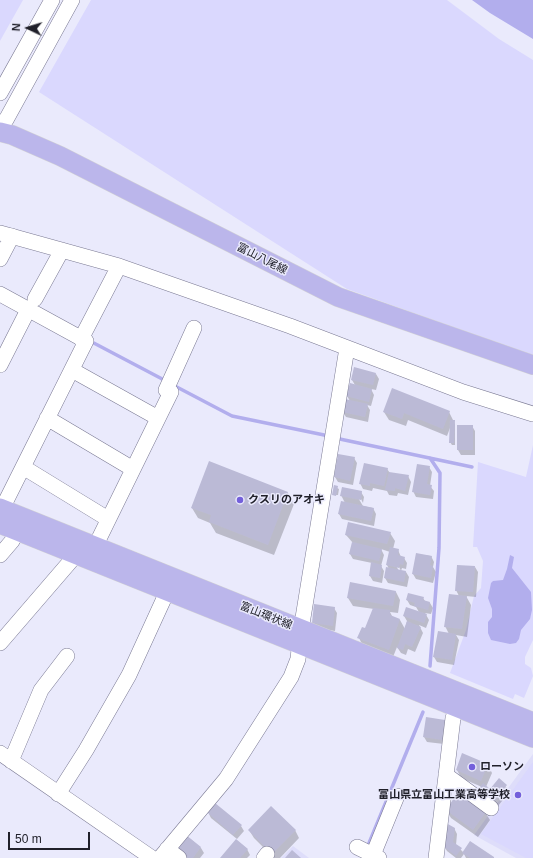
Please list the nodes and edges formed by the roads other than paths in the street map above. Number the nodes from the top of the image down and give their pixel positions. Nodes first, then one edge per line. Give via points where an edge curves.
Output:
1 (52, 0) edge
2 (72, 0) edge
3 (0, 93) edge
4 (2, 125) edge
5 (6, 234) edge
6 (62, 250) junction
7 (0, 259) edge
8 (119, 266) junction
9 (0, 294) edge
10 (32, 305) junction
11 (194, 328) dead end
12 (84, 335) junction
13 (347, 348) junction
14 (533, 365) edge
15 (0, 366) edge
16 (72, 370) junction
17 (533, 414) edge
18 (47, 418) junction
19 (158, 418) junction
20 (23, 467) junction
21 (133, 469) junction
22 (4, 517) edge
23 (108, 519) junction
24 (86, 554) junction
25 (0, 555) edge
26 (171, 585) junction
27 (301, 638) junction
28 (0, 643) edge
29 (67, 656) dead end
30 (460, 700) junction
31 (533, 722) edge
32 (533, 738) edge
33 (3, 756) edge
34 (446, 775) junction
35 (58, 794) junction
36 (397, 796) dead end
37 (491, 808) dead end
38 (368, 852) edge
39 (168, 855) edge
40 (439, 856) edge
41 (152, 858) edge

1 - 3 street
2 - 4 street
4 - 14 main road, 富山八尾線 via 12,135 60,156 338,297
5 - 6 street
5 - 7 street
6 - 8 street
6 - 10 street
8 - 12 street
8 - 13 street
9 - 10 street
10 - 12 street
10 - 15 street
11 - 19 street via 169,383 171,392
12 - 16 street via 86,341
13 - 17 street via 463,392
13 - 27 street
16 - 18 street
16 - 19 street
18 - 20 street
18 - 21 street
19 - 21 street
20 - 22 street
20 - 23 street
21 - 23 street
22 - 24 main road, 富山環状線
22 - 24 main road, 富山環状線
22 - 25 street via 12,541
23 - 24 street
24 - 26 main road, 富山環状線
24 - 28 street
26 - 27 main road, 富山環状線
26 - 35 street via 129,675
27 - 30 main road, 富山環状線
27 - 39 street via 298,659 291,677 226,779
29 - 33 street via 41,690
30 - 31 main road, 富山環状線
30 - 32 main road, 富山環状線
30 - 34 street via 453,718
33 - 35 street
34 - 37 street
34 - 40 street
35 - 41 street
36 - 38 street

